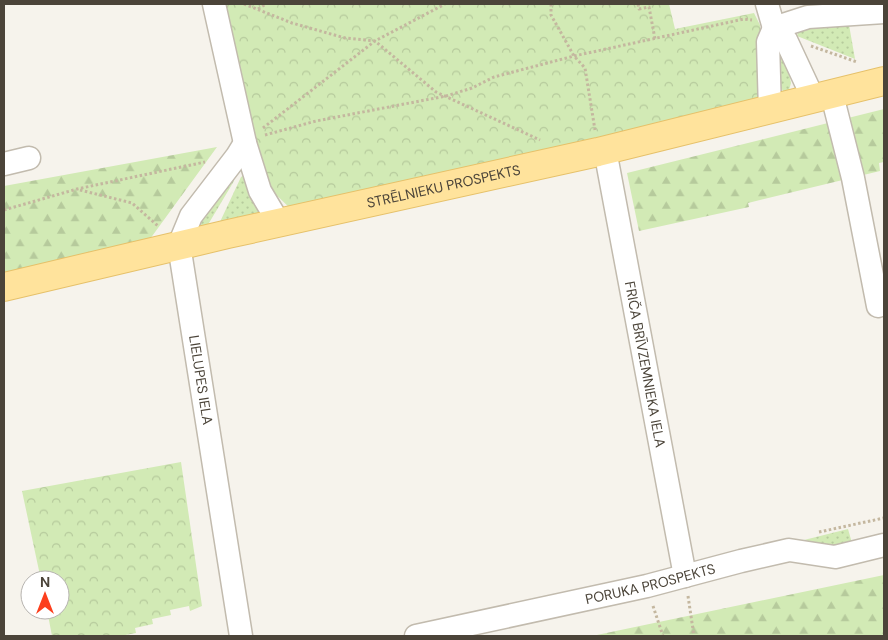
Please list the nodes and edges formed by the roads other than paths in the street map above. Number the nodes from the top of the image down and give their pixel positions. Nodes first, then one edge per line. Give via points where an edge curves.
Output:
1 (214, 4) edge
2 (884, 12) edge
3 (786, 16) edge
4 (884, 81) edge
5 (823, 97) junction
6 (770, 111) junction
7 (245, 142) junction
8 (602, 151) junction
9 (29, 158) dead end
10 (4, 164) edge
11 (279, 223) junction
12 (179, 245) junction
13 (4, 287) edge
14 (878, 306) dead end
15 (884, 545) edge
16 (685, 576) junction
17 (241, 636) edge
18 (416, 636) edge

1 - 7 street
2 - 3 street
3 - 5 street via 786,40
3 - 6 street via 768,42
4 - 5 main road, STRĒLNIEKU PROSPEKTS
5 - 6 main road, STRĒLNIEKU PROSPEKTS
5 - 14 street via 853,178
6 - 8 main road, STRĒLNIEKU PROSPEKTS
7 - 11 street via 260,191
7 - 12 street via 191,216
8 - 11 main road, STRĒLNIEKU PROSPEKTS
8 - 16 street, FRIČA BRĪVZEMNIEKA IELA
9 - 10 street
11 - 12 main road, STRĒLNIEKU PROSPEKTS
12 - 13 main road, STRĒLNIEKU PROSPEKTS
12 - 17 street, LIELUPES IELA
15 - 16 street, PORUKA PROSPEKTS via 835,558 789,550
16 - 18 street, PORUKA PROSPEKTS

